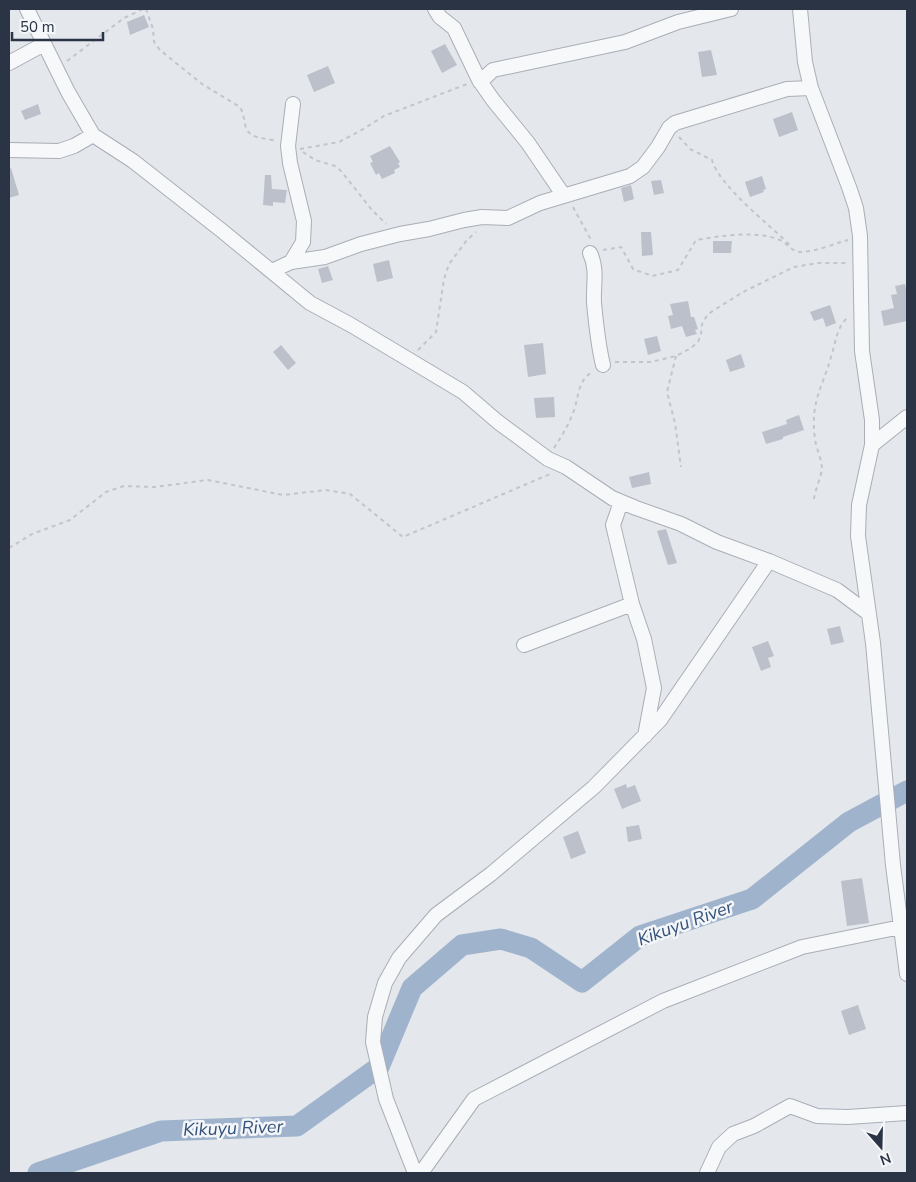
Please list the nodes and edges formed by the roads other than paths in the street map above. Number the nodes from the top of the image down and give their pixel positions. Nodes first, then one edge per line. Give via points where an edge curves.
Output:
1 (27, 9) edge
2 (435, 9) edge
3 (731, 9) edge
4 (800, 9) edge
5 (44, 44) junction
6 (9, 62) edge
7 (479, 81) junction
8 (811, 88) junction
9 (293, 104) dead end
10 (93, 136) junction
11 (9, 150) edge
12 (564, 196) junction
13 (593, 252) road end
14 (291, 262) junction
15 (272, 271) junction
16 (603, 365) road end
17 (907, 417) edge
18 (872, 445) junction
19 (621, 502) junction
20 (769, 561) junction
21 (632, 604) junction
22 (868, 613) junction
23 (524, 645) dead end
24 (645, 736) junction
25 (901, 927) junction
26 (907, 974) edge
27 (907, 1114) edge
28 (415, 1173) edge
29 (421, 1173) edge
30 (707, 1173) edge

1 - 5 street
2 - 7 street via 454,28
3 - 7 street via 678,22 625,42 493,70
4 - 8 street via 804,62
5 - 6 street
5 - 10 street
7 - 12 street via 528,143
8 - 12 street via 787,90 686,119 673,125 643,167 630,176
8 - 18 street via 856,208 860,236 862,351 872,420
9 - 14 street via 294,148 290,163 304,222 303,242
10 - 11 street via 59,151
10 - 15 street via 133,161
12 - 14 street via 508,218 464,220 361,244 325,257
13 - 16 street via 596,274 594,301
14 - 15 street
15 - 19 street via 310,304 463,392 548,459
17 - 18 street
18 - 22 street via 859,505 858,536
19 - 20 street
19 - 21 street via 613,525
20 - 22 street via 837,590
20 - 24 street via 660,720
21 - 23 street
21 - 24 street via 644,639 654,688
22 - 25 street
24 - 28 street via 594,787 491,874 436,915 399,958 385,983 372,1042 386,1099
25 - 26 street
25 - 29 street via 802,947 663,1001 474,1099
27 - 30 street via 817,1116 790,1106 733,1134 719,1147

